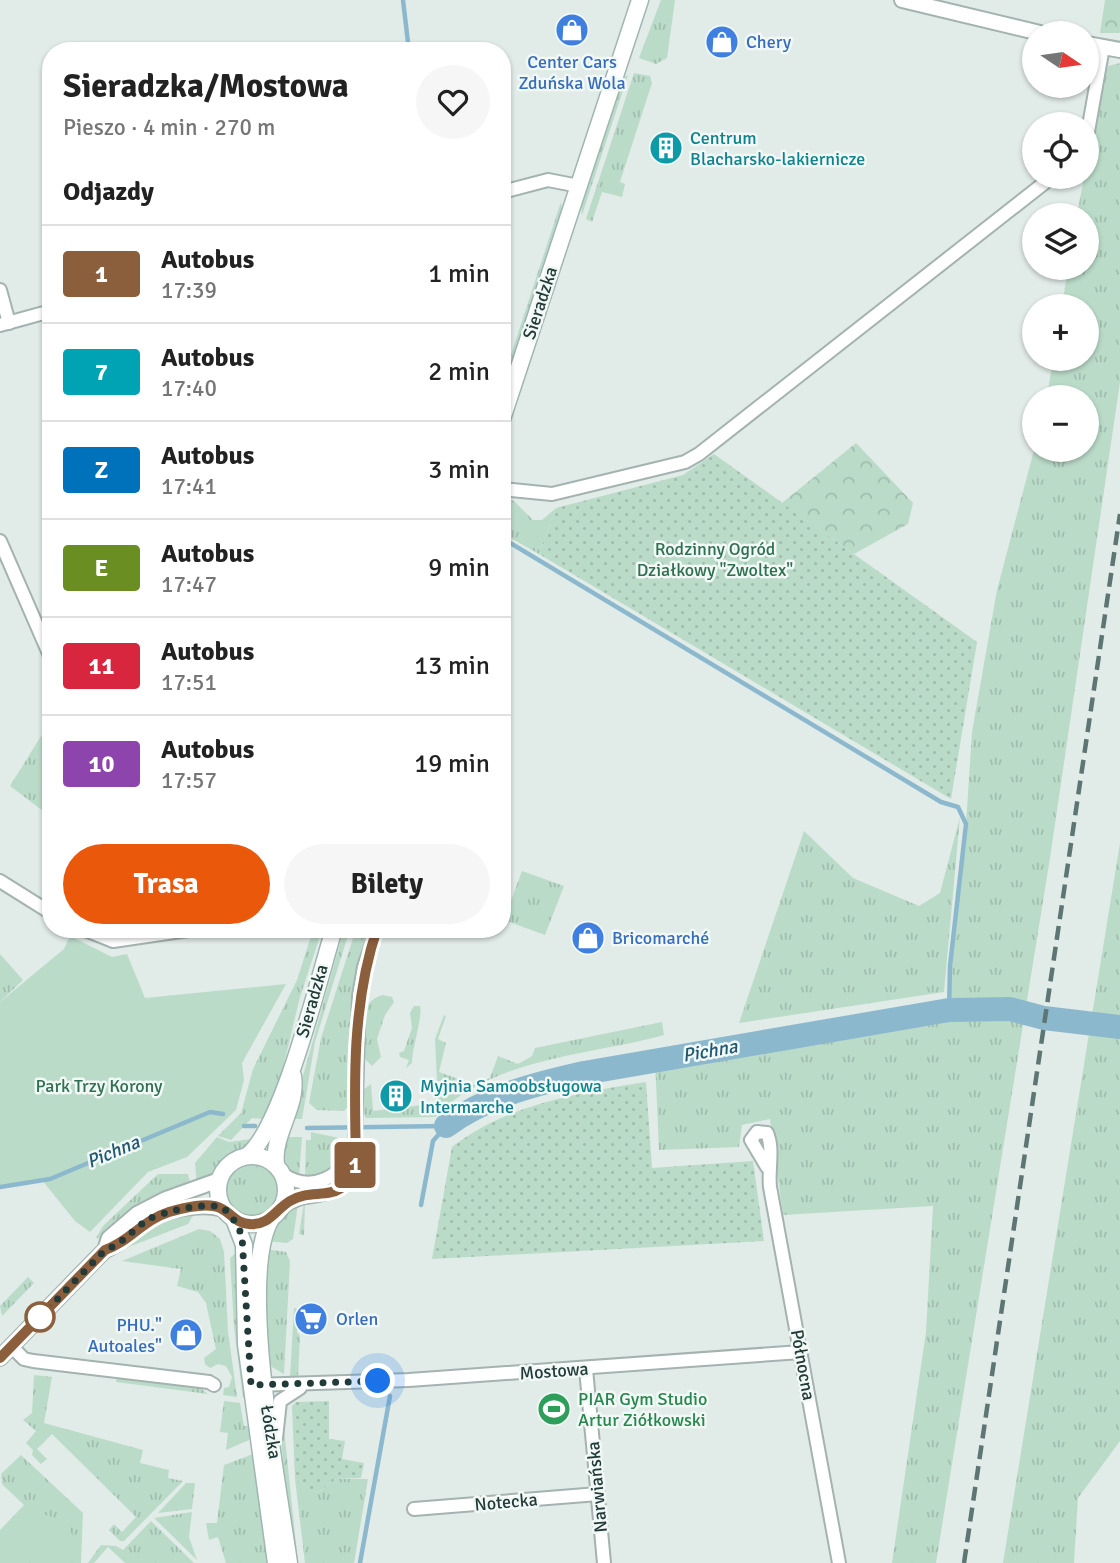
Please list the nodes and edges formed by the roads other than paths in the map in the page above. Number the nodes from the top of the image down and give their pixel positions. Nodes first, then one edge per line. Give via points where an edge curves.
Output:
1 (640, 0) edge
2 (904, 0) edge
3 (1022, 29) edge
4 (1099, 46) edge
5 (1103, 47) junction
6 (1120, 50) edge
7 (1091, 112) edge
8 (579, 186) junction
9 (1037, 189) edge
10 (511, 190) edge
11 (0, 290) edge
12 (42, 314) edge
13 (4, 324) edge
14 (511, 392) edge
15 (511, 490) edge
16 (0, 541) edge
17 (42, 638) edge
18 (0, 881) edge
19 (42, 907) edge
20 (106, 938) edge
21 (130, 938) edge
22 (331, 938) edge
23 (374, 938) edge
24 (292, 1074) junction
25 (356, 1141) junction
26 (247, 1156) junction
27 (767, 1167) dead end
28 (280, 1170) junction
29 (219, 1180) junction
30 (276, 1213) junction
31 (229, 1214) junction
32 (105, 1250) junction
33 (11, 1346) junction
34 (801, 1352) junction
35 (0, 1358) edge
36 (586, 1369) junction
37 (214, 1385) dead end
38 (257, 1385) junction
39 (307, 1385) junction
40 (275, 1459) junction
41 (598, 1494) junction
42 (414, 1509) dead end
43 (276, 1563) edge
44 (289, 1563) edge
45 (604, 1563) edge
46 (839, 1563) edge

1 - 8 main road, Sieradzka
2 - 3 street
4 - 5 street
5 - 6 street
5 - 7 street
8 - 10 street via 548,180
8 - 14 main road, Sieradzka
9 - 15 street via 699,454 685,462 552,494
11 - 13 street
12 - 13 street
16 - 17 street
18 - 19 street
20 - 21 street
22 - 24 main road, Sieradzka
23 - 25 street via 359,996
24 - 26 main road, Sieradzka via 259,1144
24 - 28 main road, Sieradzka via 295,1087 275,1150
25 - 28 street via 343,1167 325,1180 302,1184
25 - 30 street via 356,1160 348,1181 328,1194 291,1200
26 - 28 main road via 263,1157
26 - 29 main road via 230,1163
27 - 34 street, Północna
28 - 30 main road via 287,1192
29 - 31 main road via 218,1192
29 - 32 street via 137,1214 109,1238
30 - 31 main road via 256,1224
30 - 38 main road, Łódzka via 261,1245
31 - 32 street via 207,1206 171,1212 150,1219 117,1246
31 - 38 main road, Łódzka via 244,1245 246,1334
32 - 33 street
33 - 35 street
33 - 37 street via 33,1361
34 - 36 street, Mostowa
34 - 46 street, Północna
36 - 39 street, Mostowa
36 - 41 street, Narwiańska
38 - 39 street, Mostowa
38 - 40 main road, Łódzka
38 - 43 main road, Łódzka
39 - 40 street via 288,1393 278,1405
40 - 44 main road, Łódzka
41 - 42 street, Notecka
41 - 45 street, Narwiańska

